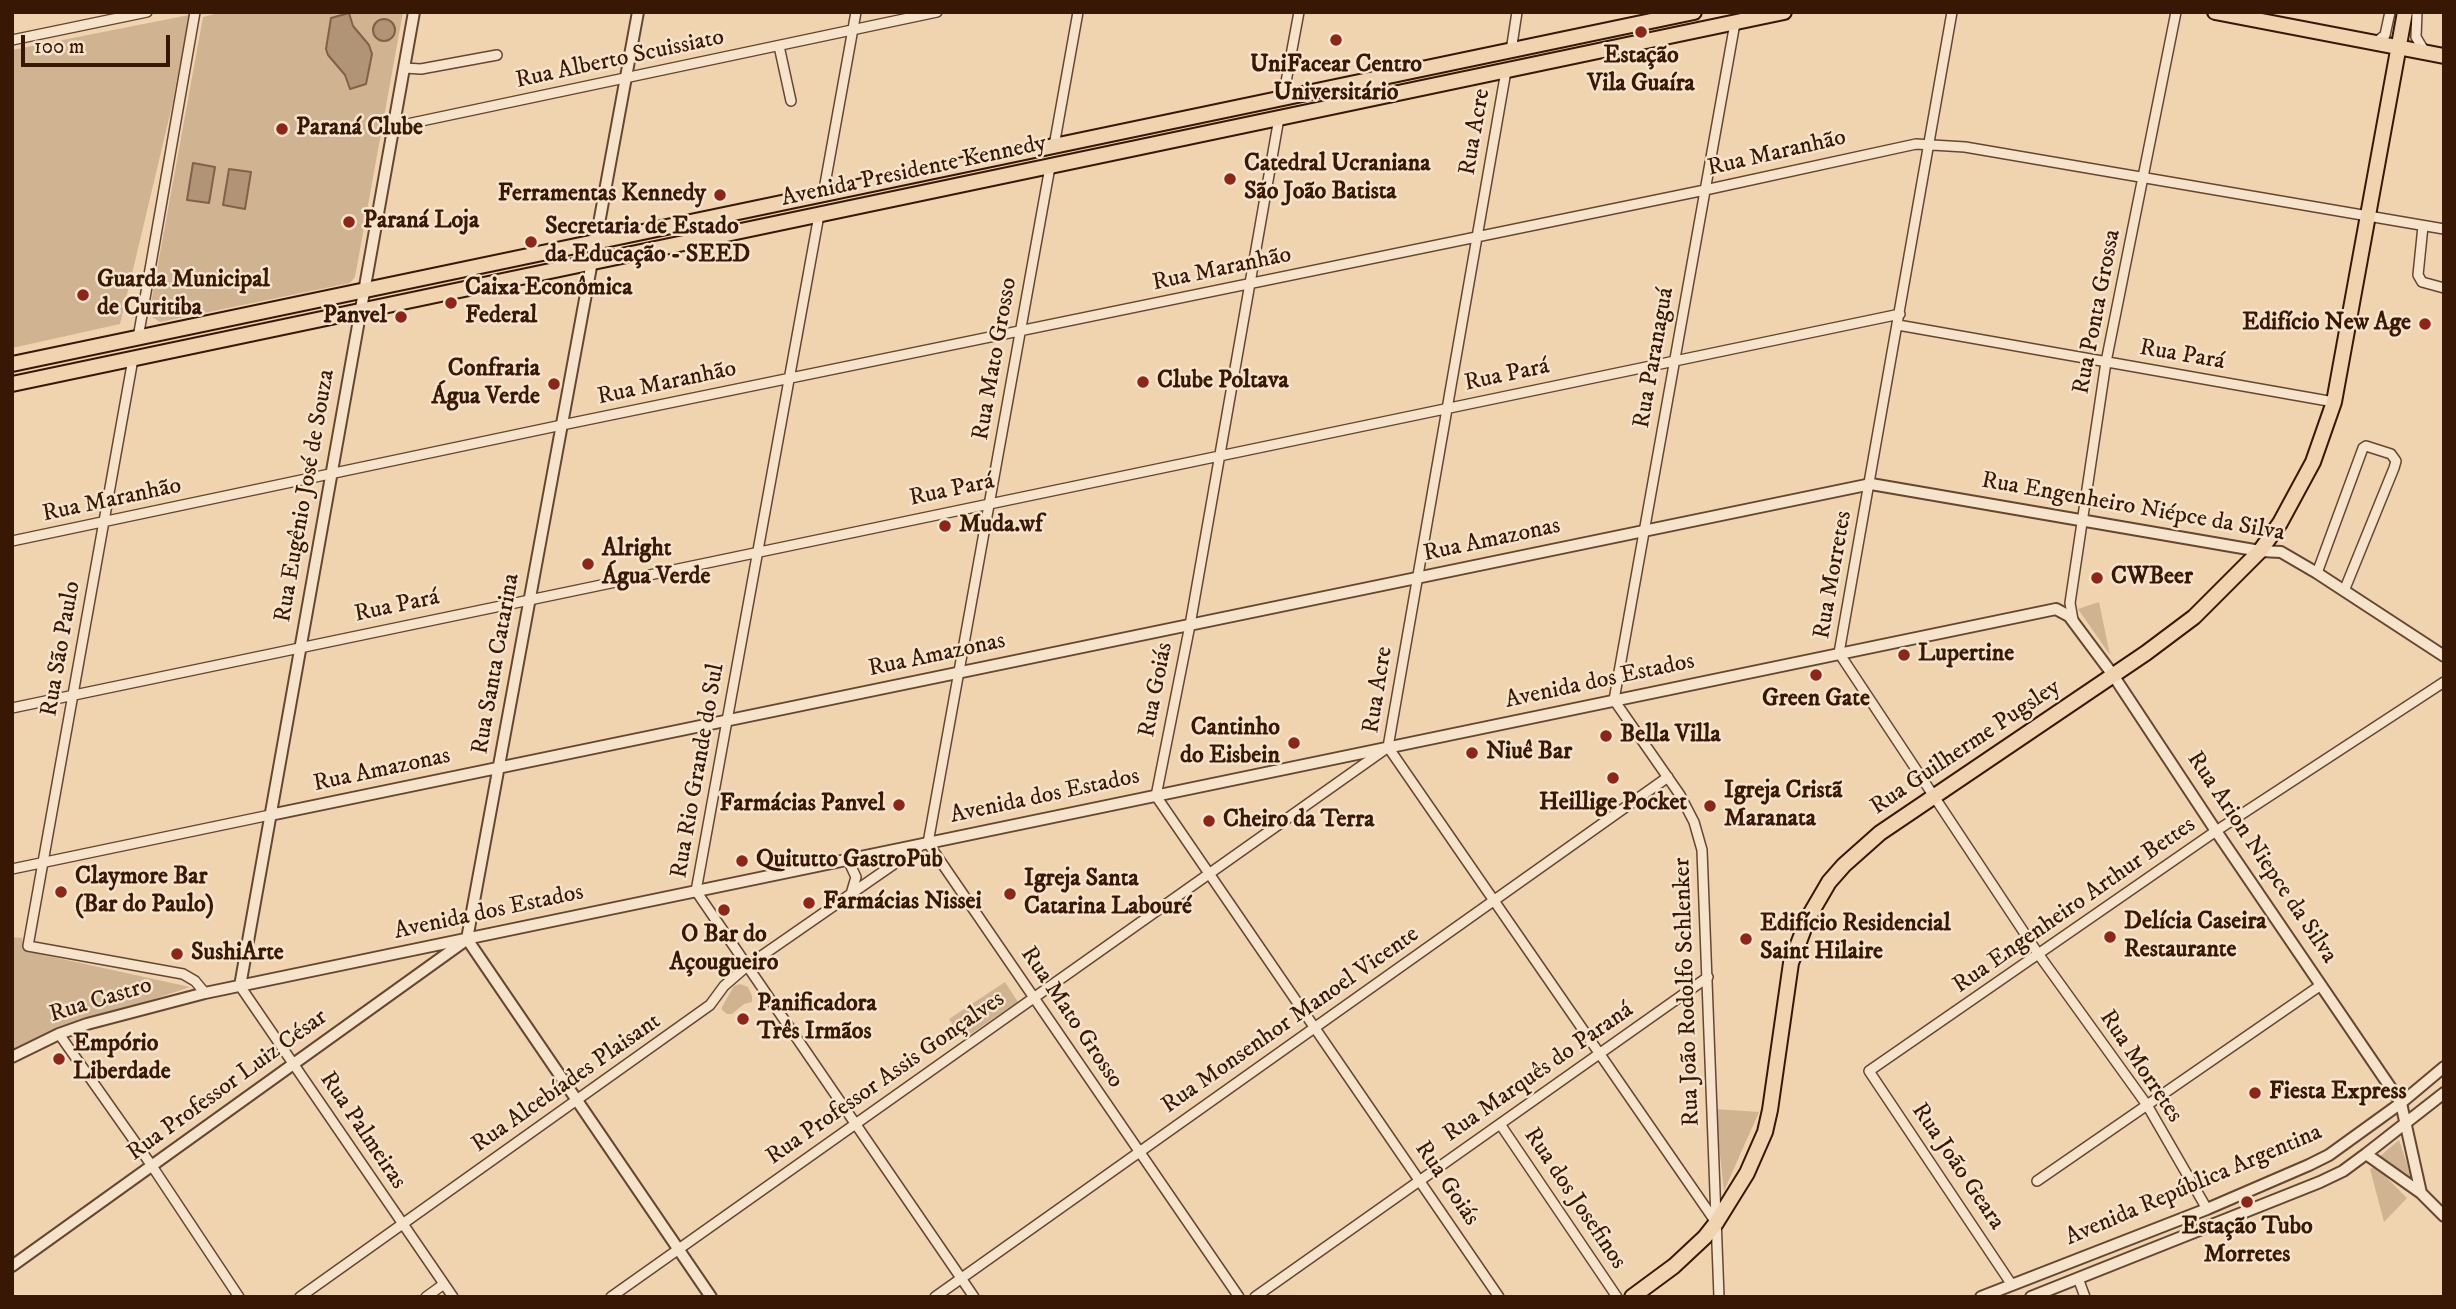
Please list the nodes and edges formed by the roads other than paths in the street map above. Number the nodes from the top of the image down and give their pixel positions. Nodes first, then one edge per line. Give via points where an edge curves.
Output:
1 (147, 12) edge
2 (195, 12) edge
3 (414, 12) edge
4 (638, 12) edge
5 (856, 12) edge
6 (937, 12) edge
7 (1079, 12) edge
8 (1299, 12) edge
9 (1517, 12) edge
10 (1694, 12) edge
11 (1784, 12) edge
12 (1952, 12) edge
13 (2176, 12) edge
14 (2215, 12) edge
15 (2390, 12) edge
16 (2405, 12) edge
17 (2417, 12) edge
18 (1735, 23) junction
19 (853, 30) junction
20 (1566, 39) junction
21 (12, 40) edge
22 (2375, 43) junction
23 (779, 46) junction
24 (2399, 47) junction
25 (1511, 51) junction
26 (2427, 53) junction
27 (497, 55) dead end
28 (2444, 56) edge
29 (1570, 57) junction
30 (404, 68) junction
31 (1506, 71) junction
32 (626, 78) junction
33 (1283, 98) junction
34 (791, 101) dead end
35 (1279, 118) junction
36 (1169, 122) junction
37 (394, 127) junction
38 (1166, 142) junction
39 (1930, 144) junction
40 (1054, 146) junction
41 (1050, 167) junction
42 (2144, 178) junction
43 (1705, 190) junction
44 (823, 195) junction
45 (819, 215) junction
46 (2367, 216) junction
47 (2423, 226) junction
48 (2444, 229) edge
49 (1477, 237) junction
50 (596, 242) junction
51 (592, 263) junction
52 (475, 268) junction
53 (1251, 283) junction
54 (476, 287) junction
55 (2444, 288) edge
56 (364, 291) junction
57 (360, 312) junction
58 (1900, 314) junction
59 (1898, 325) junction
60 (1021, 331) junction
61 (138, 338) junction
62 (133, 359) junction
63 (1674, 361) junction
64 (2106, 362) junction
65 (12, 364) edge
66 (790, 378) junction
67 (12, 384) edge
68 (2334, 402) junction
69 (1446, 408) junction
70 (562, 425) junction
71 (1220, 455) junction
72 (331, 474) junction
73 (1871, 484) junction
74 (990, 503) junction
75 (2082, 520) junction
76 (104, 522) junction
77 (1645, 531) junction
78 (12, 541) edge
79 (2260, 551) junction
80 (757, 552) junction
81 (2318, 573) junction
82 (1417, 578) junction
83 (2344, 591) junction
84 (530, 599) junction
85 (2073, 620) junction
86 (1190, 625) junction
87 (301, 646) junction
88 (1839, 653) junction
89 (2444, 656) edge
90 (959, 673) junction
91 (2113, 675) junction
92 (2444, 682) edge
93 (73, 696) junction
94 (1614, 700) junction
95 (12, 708) edge
96 (729, 721) junction
97 (1388, 747) junction
98 (499, 768) junction
99 (1668, 777) junction
100 (1156, 796) junction
101 (1934, 796) junction
102 (270, 815) junction
103 (2216, 831) junction
104 (925, 844) junction
105 (848, 860) junction
106 (43, 863) junction
107 (12, 869) edge
108 (1210, 873) junction
109 (696, 891) junction
110 (850, 895) junction
111 (1495, 900) junction
112 (467, 939) junction
113 (2039, 955) junction
114 (747, 966) junction
115 (1707, 976) junction
116 (2321, 985) junction
117 (240, 986) junction
118 (205, 993) junction
119 (1034, 998) junction
120 (1315, 1027) junction
121 (59, 1034) junction
122 (1600, 1053) junction
123 (12, 1057) edge
124 (294, 1065) junction
125 (2444, 1067) edge
126 (1869, 1071) joint
127 (2444, 1093) edge
128 (577, 1101) junction
129 (2401, 1102) junction
130 (2147, 1105) junction
131 (856, 1124) junction
132 (1500, 1124) junction
133 (2404, 1124) junction
134 (1139, 1152) junction
135 (2366, 1154) junction
136 (152, 1166) junction
137 (1419, 1180) junction
138 (2037, 1181) dead end
139 (2421, 1193) junction
140 (2207, 1209) junction
141 (2444, 1216) edge
142 (1716, 1223) junction
143 (403, 1224) junction
144 (678, 1249) junction
145 (12, 1266) edge
146 (962, 1278) junction
147 (2078, 1278) junction
148 (444, 1284) junction
149 (2012, 1285) junction
150 (239, 1297) edge
151 (300, 1297) edge
152 (426, 1297) edge
153 (453, 1297) edge
154 (611, 1297) edge
155 (711, 1297) edge
156 (935, 1297) edge
157 (974, 1297) edge
158 (1239, 1297) edge
159 (1255, 1297) edge
160 (1499, 1297) edge
161 (1617, 1297) edge
162 (1632, 1297) edge
163 (1719, 1297) edge
164 (1981, 1297) edge
165 (2031, 1297) edge
166 (2084, 1297) edge

1 - 21 street
2 - 61 street
3 - 30 street, Rua Eugênio José de Souza
4 - 32 street, Rua Santa Catarina
5 - 19 street
6 - 19 street, Rua Alberto Scuissiato
7 - 40 street
8 - 33 street
9 - 25 street
10 - 20 main road, Avenida Presidente Kennedy
11 - 18 main road, Avenida Presidente Kennedy
12 - 39 street, Rua Morretes
13 - 42 street, Rua Ponta Grossa
14 - 22 main road
15 - 22 street via 2385,35
16 - 24 main road, Rua Guilherme Pugsley
17 - 26 street via 2416,37
18 - 29 main road, Avenida Presidente Kennedy
18 - 43 street, Rua Paranaguá
19 - 23 street, Rua Alberto Scuissiato
19 - 44 street
20 - 25 main road, Avenida Presidente Kennedy
20 - 29 main road
22 - 24 main road
23 - 32 street, Rua Alberto Scuissiato
23 - 34 street
24 - 26 main road
24 - 46 main road, Rua Guilherme Pugsley
25 - 33 main road, Avenida Presidente Kennedy
26 - 28 main road
27 - 30 street
29 - 31 main road, Avenida Presidente Kennedy
30 - 37 street, Rua Eugênio José de Souza
31 - 35 main road, Avenida Presidente Kennedy
31 - 49 street, Rua Acre
32 - 37 street, Rua Alberto Scuissiato
32 - 50 street, Rua Santa Catarina
33 - 36 main road, Avenida Presidente Kennedy
35 - 38 main road, Avenida Presidente Kennedy
35 - 53 street, Rua Goiás
36 - 38 main road
36 - 40 main road, Avenida Presidente Kennedy
37 - 56 street, Rua Eugênio José de Souza
38 - 41 main road, Avenida Presidente Kennedy
39 - 42 street, Rua Maranhão
39 - 43 street, Rua Maranhão
39 - 58 street, Rua Morretes
40 - 44 main road, Avenida Presidente Kennedy
41 - 45 main road, Avenida Presidente Kennedy
41 - 60 street, Rua Mato Grosso
42 - 46 street, Rua Maranhão
42 - 64 street, Rua Ponta Grossa
43 - 49 street, Rua Maranhão
43 - 63 street, Rua Paranaguá
44 - 50 main road, Avenida Presidente Kennedy
45 - 51 main road, Avenida Presidente Kennedy
45 - 66 street, Rua Rio Grande do Sul
46 - 47 street, Rua Maranhão
46 - 68 main road, Rua Guilherme Pugsley
47 - 48 street, Rua Maranhão
47 - 55 street via 2418,275 2422,282
49 - 53 street, Rua Maranhão
49 - 69 street, Rua Acre
50 - 51 street, Rua Santa Catarina
50 - 52 main road, Avenida Presidente Kennedy
51 - 54 main road, Avenida Presidente Kennedy
51 - 70 street, Rua Santa Catarina
52 - 54 main road via 467,277
52 - 56 main road, Avenida Presidente Kennedy
53 - 60 street, Rua Maranhão
53 - 71 street, Rua Goiás
54 - 57 main road, Avenida Presidente Kennedy
56 - 57 street, Rua Eugênio José de Souza
56 - 61 main road, Avenida Presidente Kennedy
57 - 62 main road, Avenida Presidente Kennedy
57 - 72 street, Rua Eugênio José de Souza
58 - 59 street, Rua Morretes
58 - 63 street, Rua Pará
59 - 64 street, Rua Pará
59 - 73 street, Rua Morretes
60 - 66 street, Rua Maranhão
60 - 74 street, Rua Mato Grosso
61 - 65 main road, Avenida Presidente Kennedy
62 - 67 main road, Avenida Presidente Kennedy
62 - 76 street, Rua São Paulo
63 - 69 street, Rua Pará
63 - 77 street, Rua Paranaguá
64 - 68 street, Rua Pará
64 - 75 street, Rua Ponta Grossa
66 - 70 street, Rua Maranhão
66 - 80 street, Rua Rio Grande do Sul
68 - 79 main road, Rua Guilherme Pugsley via 2313,462
69 - 71 street, Rua Pará
69 - 82 street, Rua Acre
70 - 72 street, Rua Maranhão
70 - 84 street, Rua Santa Catarina
71 - 74 street, Rua Pará
71 - 86 street, Rua Goiás
72 - 76 street, Rua Maranhão
72 - 87 street, Rua Eugênio José de Souza
73 - 75 street, Rua Engenheiro Niépce da Silva
73 - 77 street, Rua Amazonas
73 - 88 street, Rua Morretes
74 - 80 street, Rua Pará
74 - 90 street, Rua Mato Grosso
75 - 79 street, Rua Engenheiro Niépce da Silva
75 - 85 street, Rua Ponta Grossa via 2070,603
76 - 78 street, Rua Maranhão
76 - 93 street, Rua São Paulo
77 - 82 street, Rua Amazonas
77 - 94 street, Rua Paranaguá
79 - 81 street, Rua Engenheiro Niépce da Silva via 2281,552
79 - 91 main road, Rua Guilherme Pugsley via 2194,617
80 - 84 street, Rua Pará
80 - 96 street, Rua Rio Grande do Sul
81 - 83 street, Rua Engenheiro Niépce da Silva
81 - 83 street via 2363,448 2391,454 2394,468
82 - 86 street, Rua Amazonas
82 - 97 street, Rua Acre
83 - 89 street, Rua Engenheiro Niépce da Silva
84 - 87 street, Rua Pará
84 - 98 street, Rua Santa Catarina
85 - 88 street, Avenida dos Estados via 2050,609
85 - 91 street, Rua Arion Niepce da Silva
86 - 90 street, Rua Amazonas
86 - 100 street, Rua Goiás
87 - 93 street, Rua Pará
87 - 102 street, Rua Eugênio José de Souza
88 - 94 street, Avenida dos Estados
88 - 101 street, Rua Morretes
90 - 96 street, Rua Amazonas
90 - 104 street, Rua Mato Grosso
91 - 101 main road, Rua Guilherme Pugsley
91 - 103 street, Rua Arion Niepce da Silva
92 - 103 street, Rua Engenheiro Arthur Bettes
93 - 95 street, Rua Pará
93 - 106 street, Rua São Paulo
94 - 97 street, Avenida dos Estados
94 - 99 street, Rua João Rodolfo Schlenker
96 - 98 street, Rua Amazonas
96 - 109 street, Rua Rio Grande do Sul
97 - 100 street, Avenida dos Estados
97 - 108 street, Rua Professor Assis Gonçalves
97 - 111 street, Rua Acre
98 - 102 street, Rua Amazonas
98 - 112 street, Rua Santa Catarina
99 - 111 street, Rua Monsenhor Manoel Vicente
99 - 115 street, Rua João Rodolfo Schlenker via 1694,822 1702,850
100 - 104 street, Avenida dos Estados
100 - 108 street, Rua Goiás
101 - 113 street, Rua Morretes
101 - 142 main road, Rua Guilherme Pugsley via 1852,857 1829,882 1808,918 1791,963 1765,1132
102 - 106 street, Rua Amazonas
102 - 117 street, Rua Eugênio José de Souza
103 - 113 street, Rua Engenheiro Arthur Bettes
103 - 116 street, Rua Arion Niepce da Silva
104 - 105 street, Avenida dos Estados
104 - 110 street, Rua Alcebíades Plaisant
104 - 119 street, Rua Mato Grosso
105 - 109 street, Avenida dos Estados
105 - 110 street via 856,877
106 - 107 street, Rua Amazonas
106 - 118 street, Rua São Paulo via 28,946 183,974
108 - 119 street, Rua Professor Assis Gonçalves
108 - 120 street, Rua Goiás
109 - 112 street, Avenida dos Estados
109 - 114 street, Rua Rio Grande do Sul
110 - 114 street, Rua Alcebíades Plaisant
111 - 120 street, Rua Monsenhor Manoel Vicente
111 - 122 street, Rua Acre
112 - 117 street, Avenida dos Estados
112 - 124 street, Rua Professor Luiz César
112 - 128 street
113 - 126 street, Rua Engenheiro Arthur Bettes
113 - 130 street, Rua Morretes
114 - 128 street, Rua Alcebíades Plaisant via 710,1005
114 - 131 street, Rua Rio Grande do Sul
115 - 122 street, Rua Marquês do Paraná
115 - 142 street, Rua João Rodolfo Schlenker
116 - 129 street, Rua Arion Niepce da Silva
116 - 130 street
117 - 118 street, Avenida dos Estados
117 - 124 street, Rua Palmeiras
118 - 121 street, Rua Castro
119 - 131 street, Rua Professor Assis Gonçalves
119 - 134 street, Rua Mato Grosso
120 - 134 street, Rua Monsenhor Manoel Vicente
120 - 137 street, Rua Goiás
121 - 123 street, Rua Castro
121 - 136 street
122 - 132 street, Rua Marquês do Paraná
122 - 142 street, Rua Acre
124 - 136 street, Rua Professor Luiz César
124 - 143 street, Rua Palmeiras
125 - 129 street, Avenida República Argentina
126 - 149 street, Rua João Geara
127 - 133 street, Avenida República Argentina
128 - 143 street, Rua Alcebíades Plaisant
128 - 144 street
129 - 133 street, Rua Arion Niepce da Silva
129 - 140 street, Avenida República Argentina via 2329,1155
130 - 138 street
130 - 140 street, Rua Morretes
131 - 144 street, Rua Professor Assis Gonçalves
131 - 146 street, Rua Rio Grande do Sul
132 - 137 street, Rua Marquês do Paraná
132 - 161 street, Rua dos Josefinos
133 - 135 street, Avenida República Argentina
133 - 139 street, Rua Arion Niepce da Silva
134 - 146 street, Rua Monsenhor Manoel Vicente
134 - 158 street, Rua Mato Grosso
135 - 139 street
135 - 147 street, Avenida República Argentina via 2320,1182
136 - 145 street, Rua Professor Luiz César
136 - 150 street
137 - 159 street, Rua Marquês do Paraná
137 - 160 street, Rua Goiás
139 - 141 street
140 - 149 street, Avenida República Argentina
142 - 162 main road, Rua Guilherme Pugsley via 1674,1266
142 - 163 street, Rua João Rodolfo Schlenker
143 - 148 street, Rua Palmeiras
143 - 151 street, Rua Alcebíades Plaisant
144 - 154 street, Rua Professor Assis Gonçalves
144 - 155 street
146 - 156 street, Rua Monsenhor Manoel Vicente
146 - 157 street, Rua Rio Grande do Sul
147 - 165 street, Avenida República Argentina
147 - 166 street
148 - 152 street
148 - 153 street, Rua Palmeiras
149 - 164 street, Avenida República Argentina

